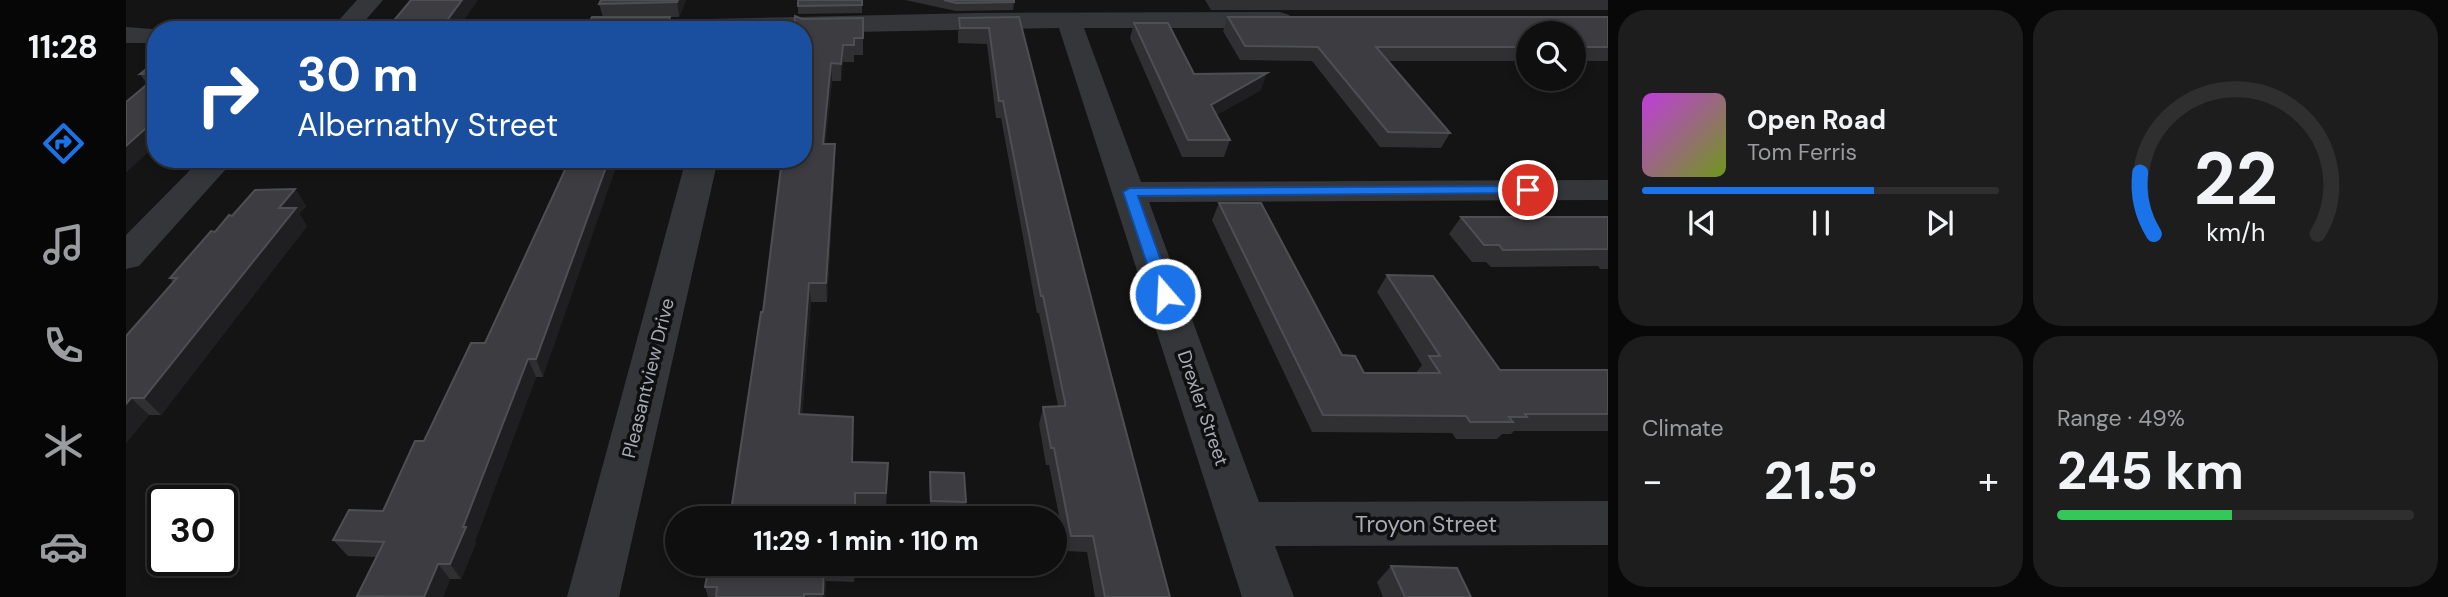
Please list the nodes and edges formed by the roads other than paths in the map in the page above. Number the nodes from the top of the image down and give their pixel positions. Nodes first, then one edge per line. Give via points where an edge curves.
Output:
1 (371, 0) edge
2 (1092, 14) edge
3 (1302, 20) edge
4 (351, 21) edge
5 (812, 25) edge
6 (126, 35) edge
7 (147, 35) edge
8 (210, 168) edge
9 (700, 168) edge
10 (1608, 190) edge
11 (1130, 192) junction
12 (126, 257) edge
13 (1608, 523) edge
14 (1243, 524) junction
15 (593, 597) edge
16 (1268, 597) edge

1 - 4 street
2 - 3 street
2 - 5 street
2 - 11 street, Drexler Street
6 - 7 street
8 - 12 street
9 - 15 street, Pleasantview Drive
10 - 11 street
11 - 14 street, Drexler Street
13 - 14 street, Troyon Street
14 - 16 street, Drexler Street

